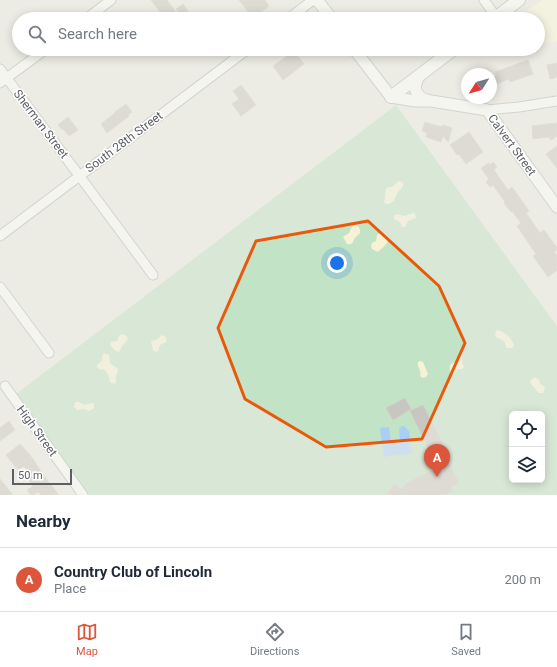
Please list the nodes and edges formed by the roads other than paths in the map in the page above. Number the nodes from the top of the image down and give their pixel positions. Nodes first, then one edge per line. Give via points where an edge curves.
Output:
1 (111, 0) edge
2 (313, 0) edge
3 (317, 0) edge
4 (484, 0) edge
5 (519, 0) edge
6 (95, 12) edge
7 (297, 12) edge
8 (326, 12) edge
9 (491, 12) edge
10 (503, 12) edge
11 (37, 56) edge
12 (239, 56) edge
13 (359, 56) edge
14 (445, 56) edge
15 (0, 69) edge
16 (421, 74) junction
17 (4, 81) edge
18 (391, 97) junction
19 (430, 101) junction
20 (557, 101) edge
21 (487, 110) junction
22 (80, 176) junction
23 (557, 207) edge
24 (0, 236) edge
25 (154, 275) dead end
26 (0, 287) edge
27 (49, 353) dead end
28 (5, 386) dead end
29 (83, 495) edge

1 - 6 street
2 - 7 street
3 - 8 street
4 - 9 street
5 - 10 main road
11 - 17 street
12 - 22 street, South 28th Street
13 - 18 street
14 - 16 main road
15 - 17 street, Sherman Street
16 - 18 main road
16 - 19 street via 415,88 419,96
17 - 22 street, Sherman Street
18 - 19 street, Calvert Street
19 - 21 street, Calvert Street
20 - 21 street
21 - 23 street, Calvert Street
22 - 24 street, South 28th Street
22 - 25 street, Sherman Street
26 - 27 street
28 - 29 street, High Street

